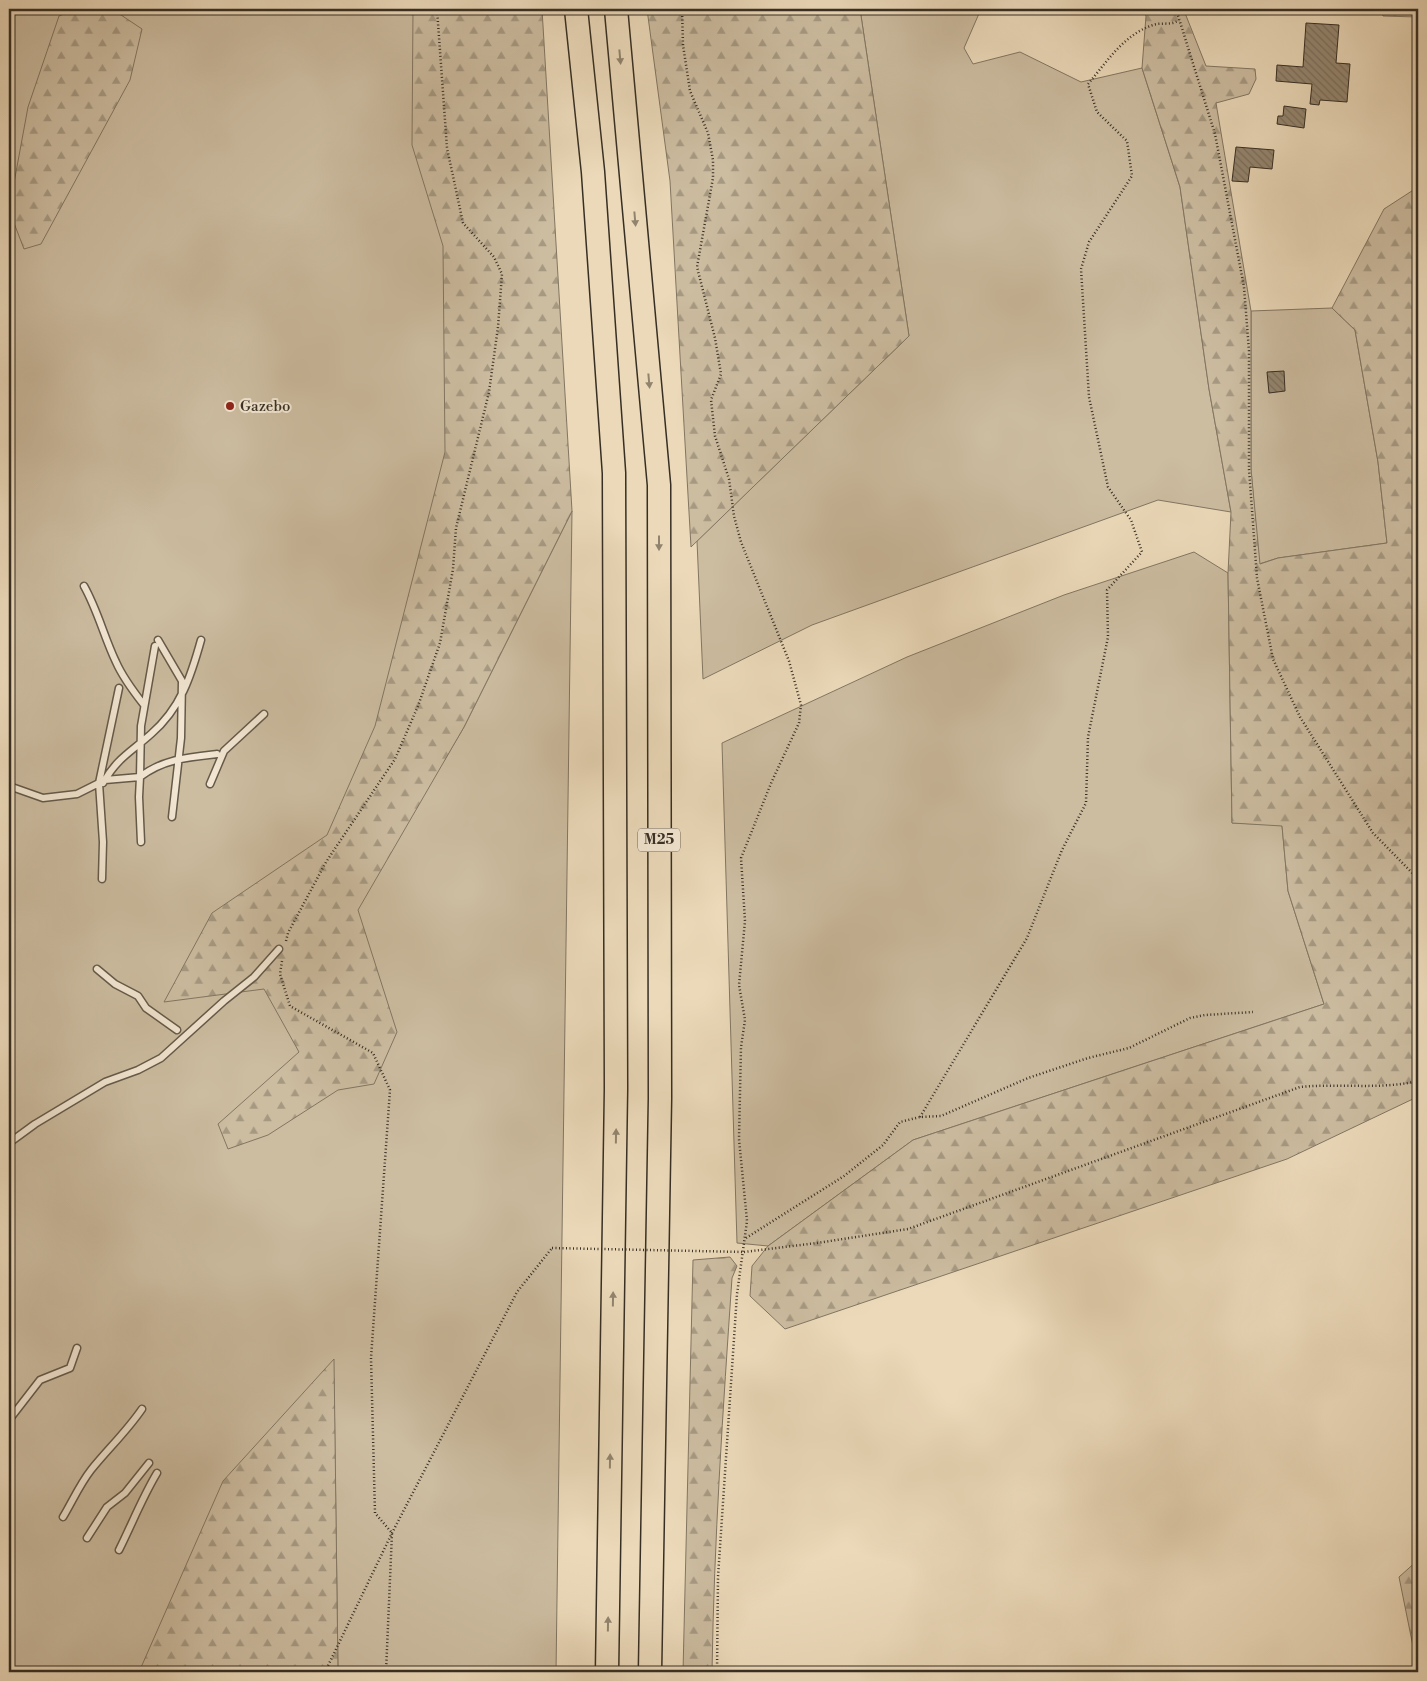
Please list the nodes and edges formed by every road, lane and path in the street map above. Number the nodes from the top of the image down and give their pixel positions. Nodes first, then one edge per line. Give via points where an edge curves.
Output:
1 (11, 9) edge
2 (437, 9) edge
3 (576, 9) edge
4 (616, 9) edge
5 (682, 9) edge
6 (1176, 9) edge
7 (9, 13) edge
8 (1179, 20) junction
9 (84, 586) dead end
10 (201, 640) dead end
11 (119, 688) dead end
12 (181, 698) junction
13 (144, 705) junction
14 (264, 714) dead end
15 (141, 742) junction
16 (217, 754) dead end
17 (179, 759) junction
18 (140, 777) junction
19 (102, 781) junction
20 (210, 784) dead end
21 (9, 786) edge
22 (172, 817) dead end
23 (141, 842) dead end
24 (102, 878) dead end
25 (1418, 880) edge
26 (282, 949) joint
27 (283, 958) dead end
28 (97, 969) dead end
29 (1253, 1012) dead end
30 (177, 1030) dead end
31 (1418, 1081) edge
32 (920, 1117) junction
33 (9, 1143) edge
34 (746, 1238) junction
35 (744, 1252) junction
36 (77, 1348) dead end
37 (142, 1409) dead end
38 (9, 1420) edge
39 (149, 1463) dead end
40 (157, 1473) dead end
41 (63, 1518) dead end
42 (392, 1533) junction
43 (87, 1538) dead end
44 (119, 1550) dead end
45 (325, 1672) edge
46 (386, 1672) edge
47 (607, 1672) edge
48 (650, 1672) edge
49 (717, 1672) edge

1 - 7 lane
2 - 26 path via 447,148 463,223 494,257 502,274 489,392 456,528 440,643 418,706 395,759 326,862
47 -> 3 highway, M25 via 616,1089 614,474 593,172
4 -> 48 highway, M25 via 659,484 660,1098
5 - 34 path via 683,46 690,91 708,133 713,160 713,178 697,267 721,374 711,400 715,436 730,480 741,542 789,661 800,705 799,723 742,858 745,921 739,985 745,1020 741,1047 740,1139
6 - 8 path
8 - 25 path via 1215,134 1244,287 1249,351 1249,469 1257,578 1273,659 1300,717 1373,833
8 - 32 path via 1154,25 1127,37 1088,84 1097,112 1127,141 1132,176 1089,242 1081,269 1089,397 1108,487 1131,520 1142,552 1107,590 1108,637 1088,737 1086,803 1062,850 1027,938
9 - 13 lane via 95,606 115,662
10 - 12 lane via 191,679
11 - 19 lane
12 - 13 lane via 182,681 156,643
12 - 15 lane via 152,734
12 - 17 lane
13 - 15 lane
14 - 20 lane via 224,751
15 - 18 lane
15 - 19 lane via 114,764
16 - 17 lane
17 - 18 lane via 155,766
17 - 22 lane via 172,796
18 - 19 lane
18 - 23 lane
19 - 21 lane via 77,794 43,798
19 - 24 lane via 99,790
26 - 33 lane via 161,1058 105,1082
27 - 42 path via 280,974 290,1006 374,1053 390,1090 371,1358 375,1513
28 - 30 lane via 115,984 138,996 146,1008
29 - 32 path via 1190,1018 1129,1048 1028,1078 941,1116
31 - 35 path via 1397,1086 1328,1084 1300,1087 908,1229
32 - 34 path via 900,1122 884,1146 844,1176
34 - 35 path
35 - 42 path, bridge via 552,1248 517,1292
35 - 49 path via 738,1294 718,1577
36 - 38 lane via 70,1368 40,1380
37 - 41 lane via 90,1472
39 - 43 lane via 125,1493 107,1507
40 - 44 lane
42 - 45 path
42 - 46 path

